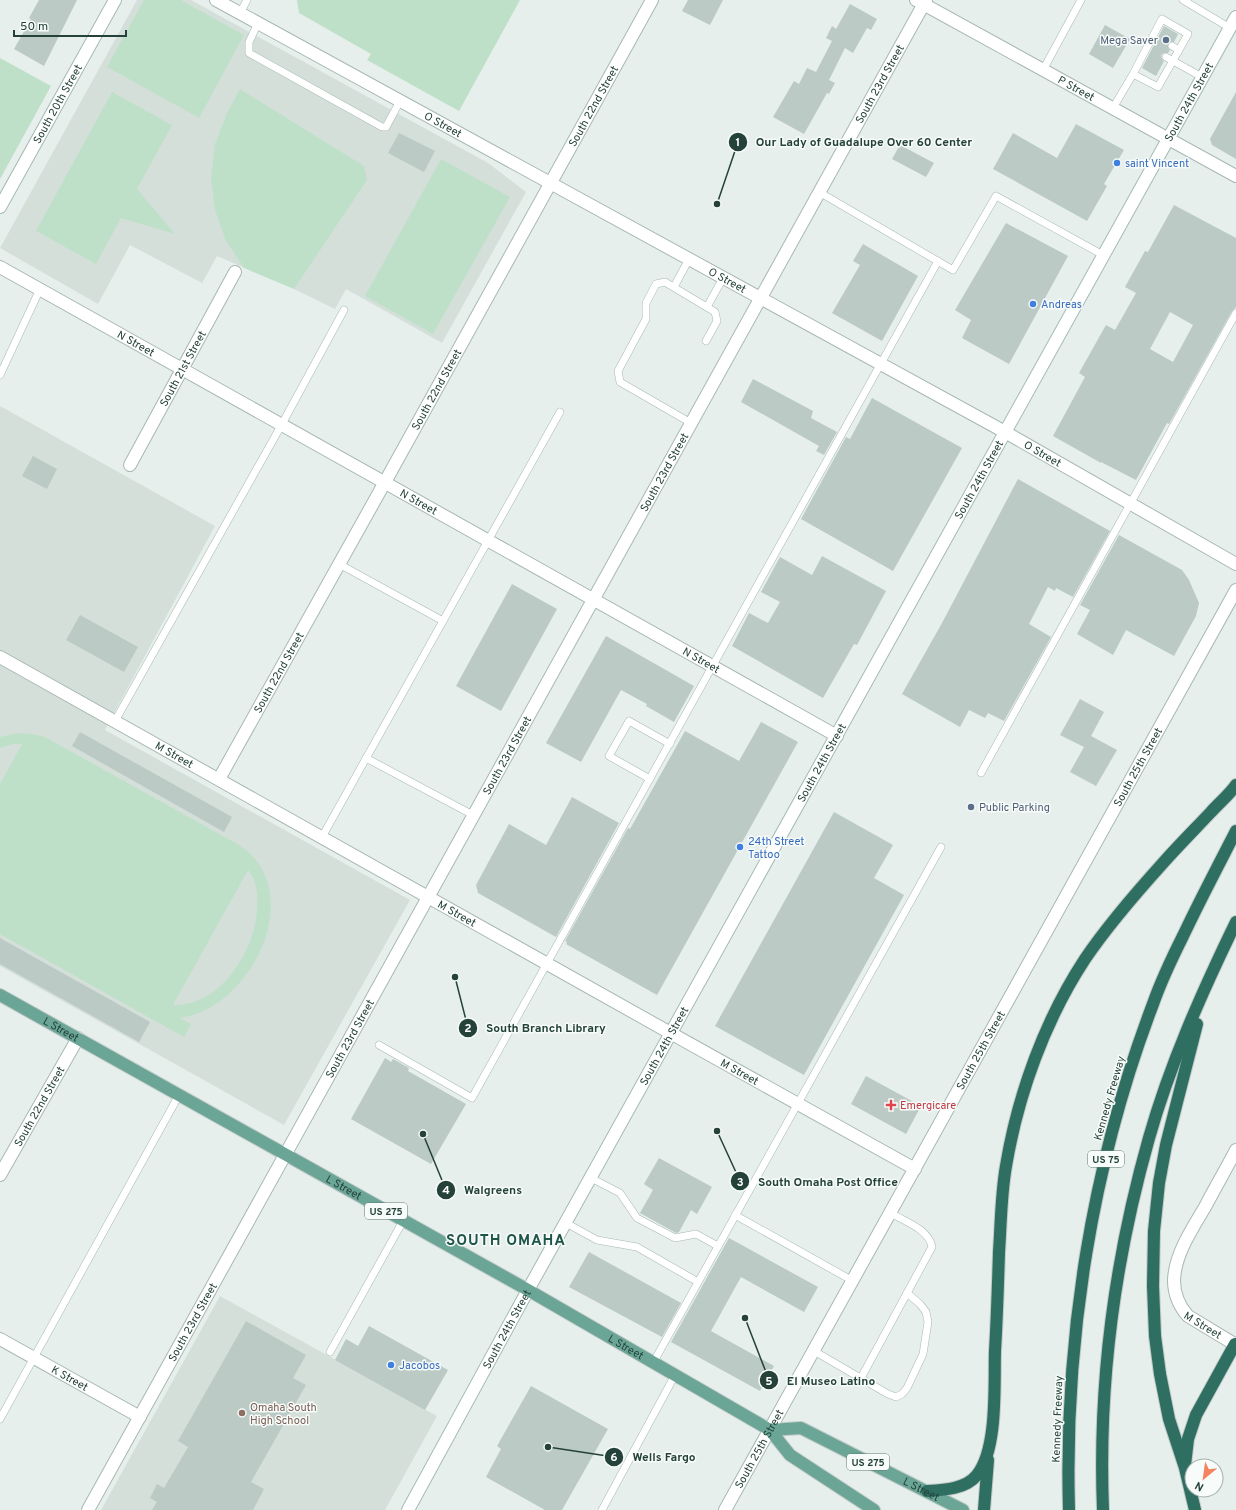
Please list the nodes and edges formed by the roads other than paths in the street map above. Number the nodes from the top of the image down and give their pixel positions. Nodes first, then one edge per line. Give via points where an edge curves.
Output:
1 (114, 0) edge
2 (216, 0) edge
3 (247, 0) edge
4 (652, 0) edge
5 (1081, 0) edge
6 (1183, 0) edge
7 (922, 1) edge
8 (240, 13) junction
9 (1236, 17) edge
10 (258, 23) junction
11 (1230, 28) junction
12 (1172, 46) dead end
13 (1179, 50) junction
14 (1166, 57) dead end
15 (1173, 61) junction
16 (1043, 70) junction
17 (1133, 74) junction
18 (1202, 77) junction
19 (400, 101) junction
20 (1113, 108) junction
21 (1168, 138) junction
22 (1236, 176) edge
23 (550, 183) junction
24 (819, 192) junction
25 (0, 207) edge
26 (1104, 255) junction
27 (689, 259) junction
28 (938, 261) junction
29 (0, 267) edge
30 (235, 272) dead end
31 (723, 278) junction
32 (674, 287) junction
33 (40, 289) junction
34 (760, 298) junction
35 (707, 307) junction
36 (344, 310) dead end
37 (1236, 312) edge
38 (706, 341) dead end
39 (881, 364) junction
40 (183, 369) junction
41 (0, 375) edge
42 (560, 412) dead end
43 (691, 423) junction
44 (282, 424) junction
45 (1006, 432) junction
46 (130, 465) dead end
47 (385, 482) junction
48 (1130, 504) junction
49 (489, 540) junction
50 (339, 564) junction
51 (1236, 564) edge
52 (1236, 590) edge
53 (594, 598) junction
54 (443, 621) junction
55 (0, 657) edge
56 (713, 666) junction
57 (115, 721) junction
58 (837, 736) junction
59 (670, 744) junction
60 (366, 758) junction
61 (981, 773) dead end
62 (219, 779) junction
63 (650, 779) junction
64 (1236, 785) edge
65 (473, 815) junction
66 (1236, 831) edge
67 (322, 837) junction
68 (941, 847) dead end
69 (428, 896) junction
70 (1236, 922) edge
71 (547, 965) junction
72 (1207, 984) junction
73 (0, 995) edge
74 (671, 1034) junction
75 (78, 1038) junction
76 (379, 1045) dead end
77 (179, 1095) junction
78 (797, 1104) junction
79 (1236, 1150) edge
80 (285, 1155) junction
81 (915, 1169) junction
82 (0, 1175) edge
83 (591, 1178) junction
84 (891, 1213) junction
85 (735, 1215) junction
86 (403, 1220) junction
87 (566, 1223) junction
88 (718, 1246) junction
89 (853, 1281) junction
90 (698, 1282) junction
91 (528, 1290) junction
92 (907, 1294) junction
93 (0, 1339) edge
94 (1236, 1345) edge
95 (814, 1351) junction
96 (330, 1352) dead end
97 (34, 1358) junction
98 (653, 1363) junction
99 (675, 1375) junction
100 (861, 1378) junction
101 (140, 1417) junction
102 (0, 1419) edge
103 (770, 1430) junction
104 (989, 1451) junction
105 (1186, 1458) edge
106 (1184, 1465) edge
107 (927, 1491) junction
108 (1192, 1498) edge
109 (88, 1510) edge
110 (408, 1510) edge
111 (602, 1510) edge
112 (725, 1510) edge
113 (874, 1510) edge
114 (963, 1510) edge
115 (984, 1510) edge
116 (1069, 1510) edge
117 (1103, 1510) edge
118 (1195, 1510) edge

1 - 25 street, South 20th Street
2 - 8 street, O Street
3 - 8 lane
4 - 23 street, South 22nd Street
5 - 16 lane
6 - 11 lane
7 - 16 street, P Street
7 - 24 street, South 23rd Street
8 - 10 street, O Street
9 - 11 street, South 24th Street
10 - 19 street, O Street
10 - 19 lane via 249,42 249,53 382,127 386,127
11 - 18 street, South 24th Street
12 - 13 lane
13 - 15 lane
13 - 17 lane via 1188,34 1162,19 1143,60
14 - 15 lane
15 - 17 lane via 1163,71 1158,87
15 - 18 lane
16 - 20 street, P Street
17 - 20 lane
18 - 21 street, South 24th Street
19 - 23 street, O Street
20 - 21 street, P Street
21 - 22 street, P Street
21 - 26 street, South 24th Street
23 - 27 street, O Street
23 - 47 street, South 22nd Street
24 - 28 lane
24 - 34 street, South 23rd Street
26 - 28 lane via 996,196 953,270
26 - 45 street, South 24th Street
27 - 31 street, O Street
27 - 32 lane
28 - 39 lane
29 - 33 street, N Street
30 - 40 street, South 21st Street
31 - 34 street, O Street
31 - 35 lane
32 - 35 lane
32 - 43 lane via 665,282 656,284 646,302 646,319 618,371 620,382
33 - 40 street, N Street
33 - 41 lane
34 - 39 street, O Street
34 - 43 street, South 23rd Street
35 - 38 lane via 715,312 717,321
36 - 44 lane
37 - 48 lane
39 - 45 street, O Street
39 - 56 lane
40 - 44 street, N Street
40 - 46 street, South 21st Street
42 - 49 lane
43 - 53 street, South 23rd Street
44 - 47 street, N Street
44 - 57 lane
45 - 48 street, O Street
45 - 58 street, South 24th Street
47 - 49 street, N Street
47 - 50 street, South 22nd Street
48 - 51 street, O Street
48 - 61 lane
49 - 53 street, N Street
49 - 54 lane
50 - 54 lane
50 - 62 street, South 22nd Street
52 - 81 street, South 25th Street
53 - 56 street, N Street
53 - 65 street, South 23rd Street
54 - 60 lane
55 - 57 street, M Street
56 - 58 street, N Street
56 - 59 lane
57 - 62 street, M Street
58 - 74 street, South 24th Street
59 - 63 lane
59 - 63 lane via 629,721 609,756
60 - 65 lane
60 - 67 lane
62 - 67 street, M Street
63 - 71 lane
64 - 104 highway via 1147,881 1085,960 1046,1034 1026,1086 1012,1134 1002,1202
65 - 69 street, South 23rd Street
66 - 116 highway, Kennedy Freeway / US 75 via 1210,879 1153,1002 1138,1043 1107,1154 1083,1274 1076,1325 1069,1410
67 - 69 street, M Street
68 - 78 lane
69 - 71 street, M Street
69 - 80 street, South 23rd Street
70 - 72 highway
71 - 74 street, M Street
71 - 76 lane via 472,1098
72 - 106 highway via 1166,1145 1154,1231 1155,1336 1169,1419
72 - 117 highway via 1166,1086 1149,1137 1121,1261 1110,1335 1103,1415
73 - 75 main road, L Street / US 275
74 - 78 street, M Street
74 - 83 street, South 24th Street
75 - 77 main road, L Street / US 275
75 - 82 street, South 22nd Street
77 - 80 main road, L Street / US 275
77 - 97 lane
78 - 81 street, M Street
78 - 85 lane
79 - 94 street, M Street via 1189,1235 1177,1262 1174,1279 1176,1299 1182,1310
80 - 86 main road, L Street / US 275
80 - 101 street, South 23rd Street
81 - 84 street, South 25th Street
83 - 87 street, South 24th Street
83 - 88 lane via 620,1193 637,1218 675,1238 696,1234
84 - 89 street, South 25th Street
84 - 92 lane via 924,1232 932,1247
85 - 88 lane
85 - 89 lane
86 - 91 main road, L Street / US 275
86 - 96 lane
87 - 90 lane via 597,1240 637,1248
87 - 91 street, South 24th Street
88 - 90 lane
89 - 95 street, South 25th Street
90 - 98 lane
91 - 98 main road, L Street / US 275
91 - 110 street, South 24th Street
92 - 100 lane
92 - 100 lane via 926,1312 928,1322 923,1354 907,1388 896,1397
93 - 97 street, K Street
94 - 105 highway via 1196,1415 1188,1439
95 - 100 lane
95 - 103 street, South 25th Street
97 - 101 street, K Street
97 - 102 lane
98 - 99 main road, L Street / US 275
99 - 103 main road, L Street / US 275
99 - 111 lane
101 - 109 street, South 23rd Street
103 - 107 main road, L Street / US 275 via 802,1428
103 - 112 street, South 25th Street
103 - 113 main road, L Street / US 275 via 790,1455
104 - 107 highway via 983,1466 967,1484
104 - 115 highway
107 - 114 main road, L Street / US 275
108 - 118 highway

